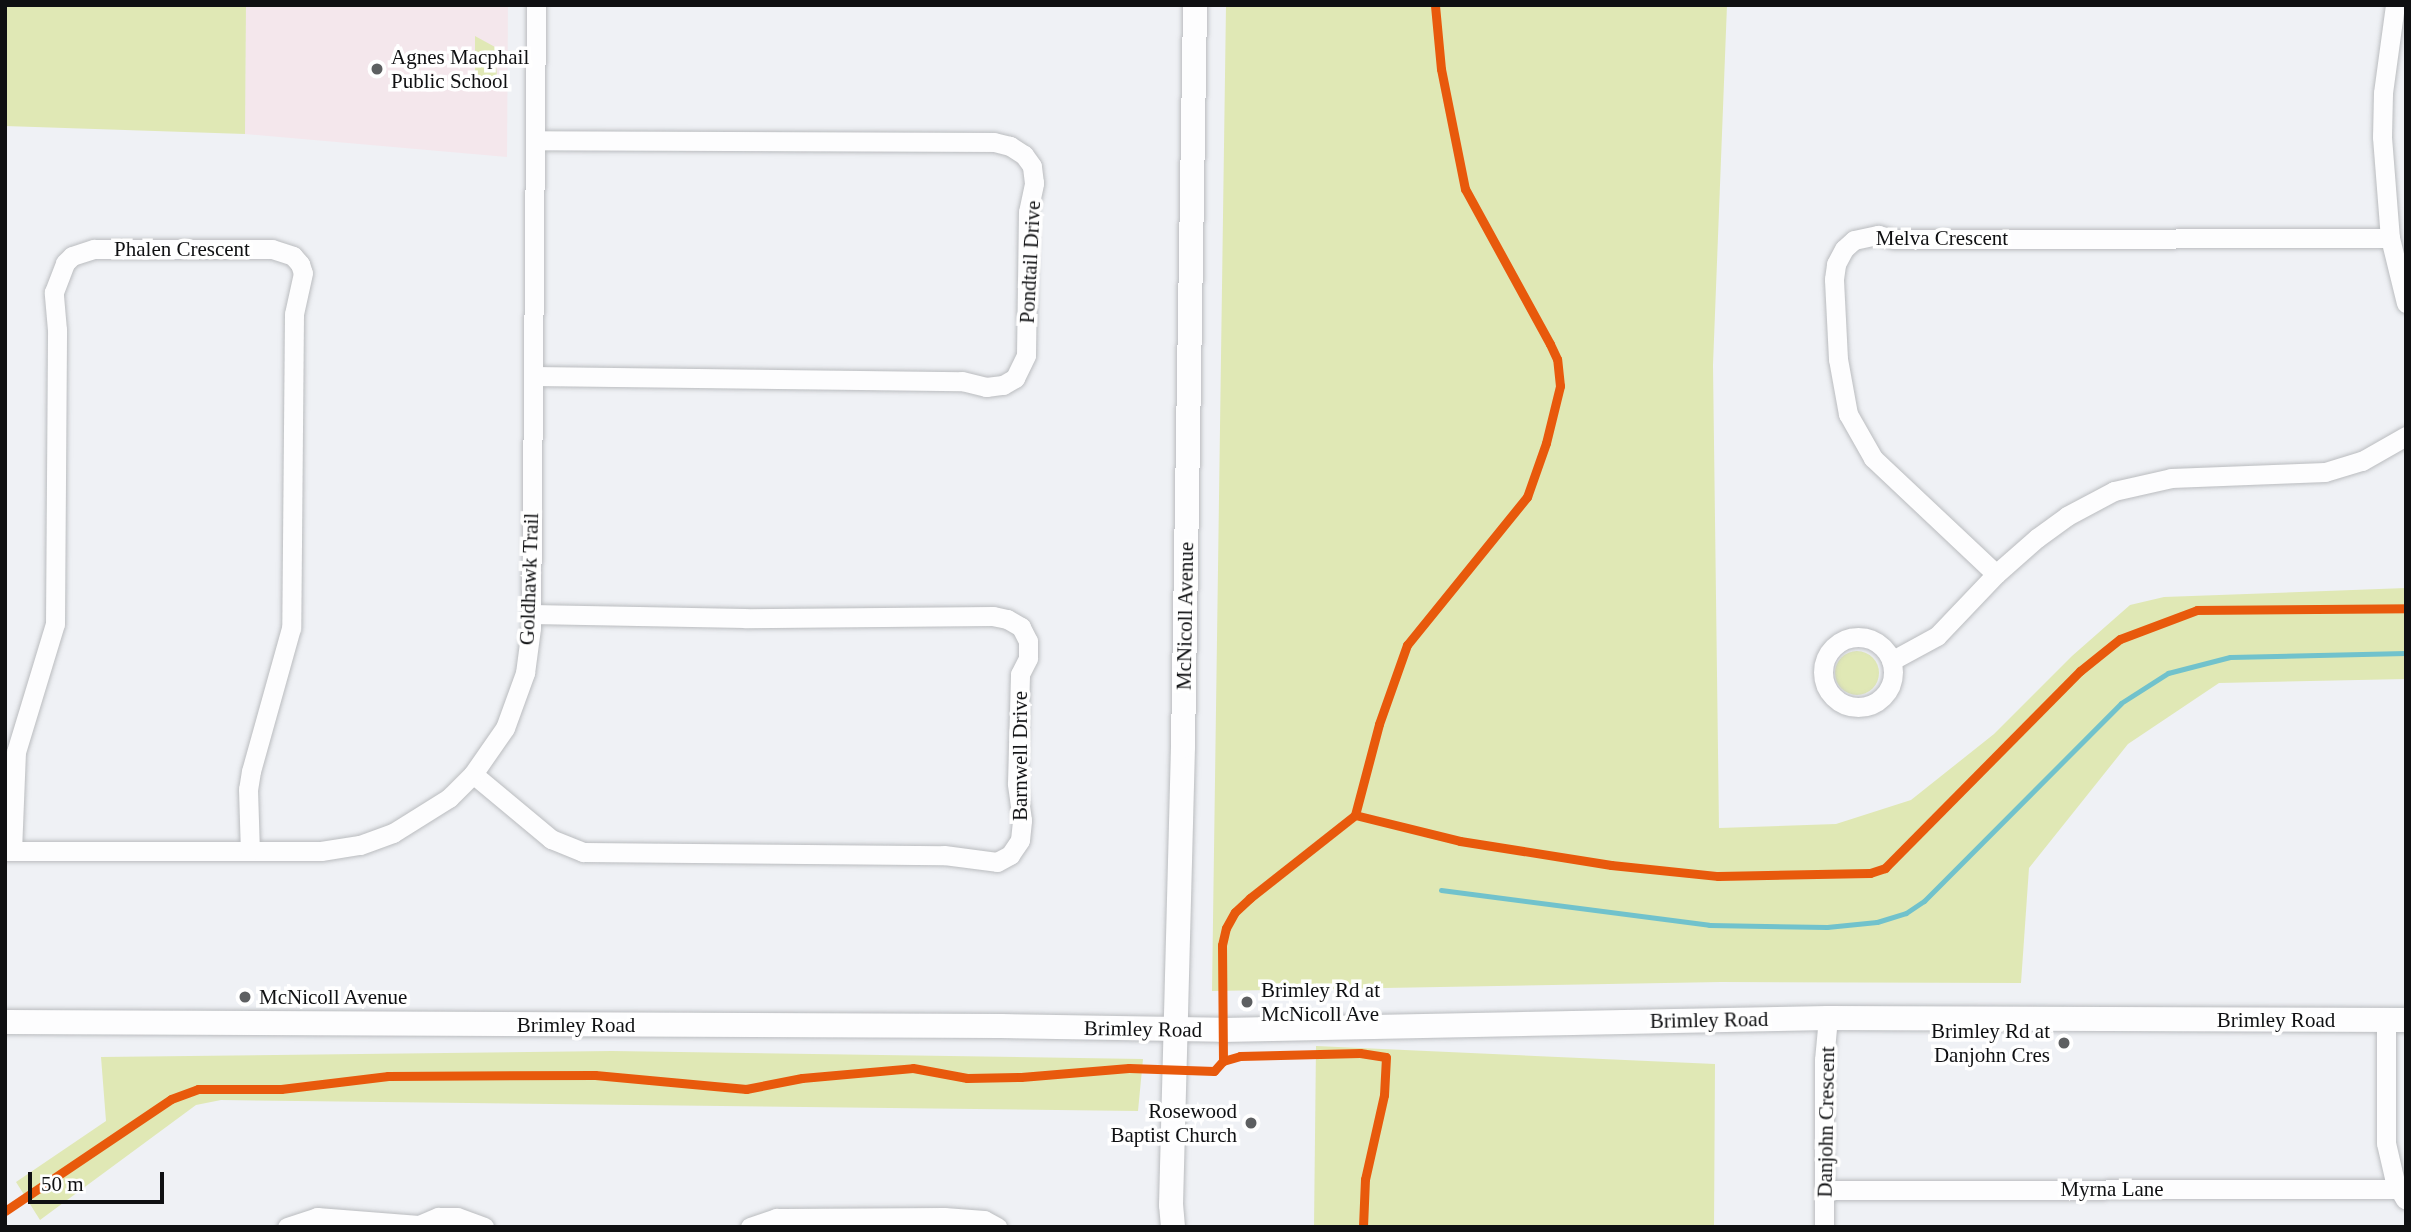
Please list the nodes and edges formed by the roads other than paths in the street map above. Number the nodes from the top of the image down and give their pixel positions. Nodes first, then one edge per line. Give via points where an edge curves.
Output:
1 (536, 5) edge
2 (1195, 5) edge
3 (2395, 5) edge
4 (535, 140) junction
5 (2390, 238) junction
6 (2406, 303) edge
7 (533, 376) junction
8 (2406, 436) edge
9 (1996, 573) junction
10 (531, 614) junction
11 (1891, 661) dead end
12 (473, 774) junction
13 (9, 851) edge
14 (250, 851) junction
15 (1828, 1018) junction
16 (2396, 1020) edge
17 (5, 1023) edge
18 (1175, 1030) junction
19 (1825, 1190) junction
20 (2402, 1195) edge
21 (419, 1226) edge
22 (287, 1227) edge
23 (484, 1227) edge
24 (750, 1227) edge
25 (997, 1227) edge
26 (1173, 1227) edge
27 (1824, 1227) edge

1 - 4 street, Goldhawk Trail
2 - 18 main road, McNicoll Avenue
3 - 5 street via 2382,136
4 - 7 street, Goldhawk Trail
4 - 7 street, Pondtail Drive via 994,142 1024,156 1032,166 1034,183 1028,212 1026,355 1015,378 1003,385
5 - 6 street
5 - 9 street, Melva Crescent via 1894,239 1878,235 1854,240 1836,264 1835,279 1838,359 1847,414 1873,458
7 - 10 street, Goldhawk Trail
8 - 9 street via 2362,461 2325,472 2171,478 2114,491 2067,516
9 - 11 street via 1937,636
10 - 12 street, Goldhawk Trail via 530,642 517,700 505,728
10 - 12 street, Barnwell Drive via 1007,619 1021,627 1027,641 1028,658 1020,674 1020,840 1010,855 997,862 944,855 583,852 551,839
12 - 14 street, Goldhawk Trail via 418,819 372,841 321,851
13 - 14 street, Goldhawk Trail
13 - 14 street, Phalen Crescent via 16,752 55,624 54,292 60,272 72,256 94,249 272,249 293,257 303,273 294,314 291,628 251,771
15 - 16 main road, Brimley Road
15 - 18 main road, Brimley Road
15 - 19 street, Danjohn Crescent
16 - 20 street via 2386,1143
17 - 18 main road, Brimley Road
18 - 26 main road, McNicoll Avenue
19 - 20 street, Myrna Lane
19 - 27 street, Danjohn Crescent
21 - 22 street via 317,1217
21 - 23 street via 438,1217 457,1217
24 - 25 street via 776,1218 944,1217 984,1220

